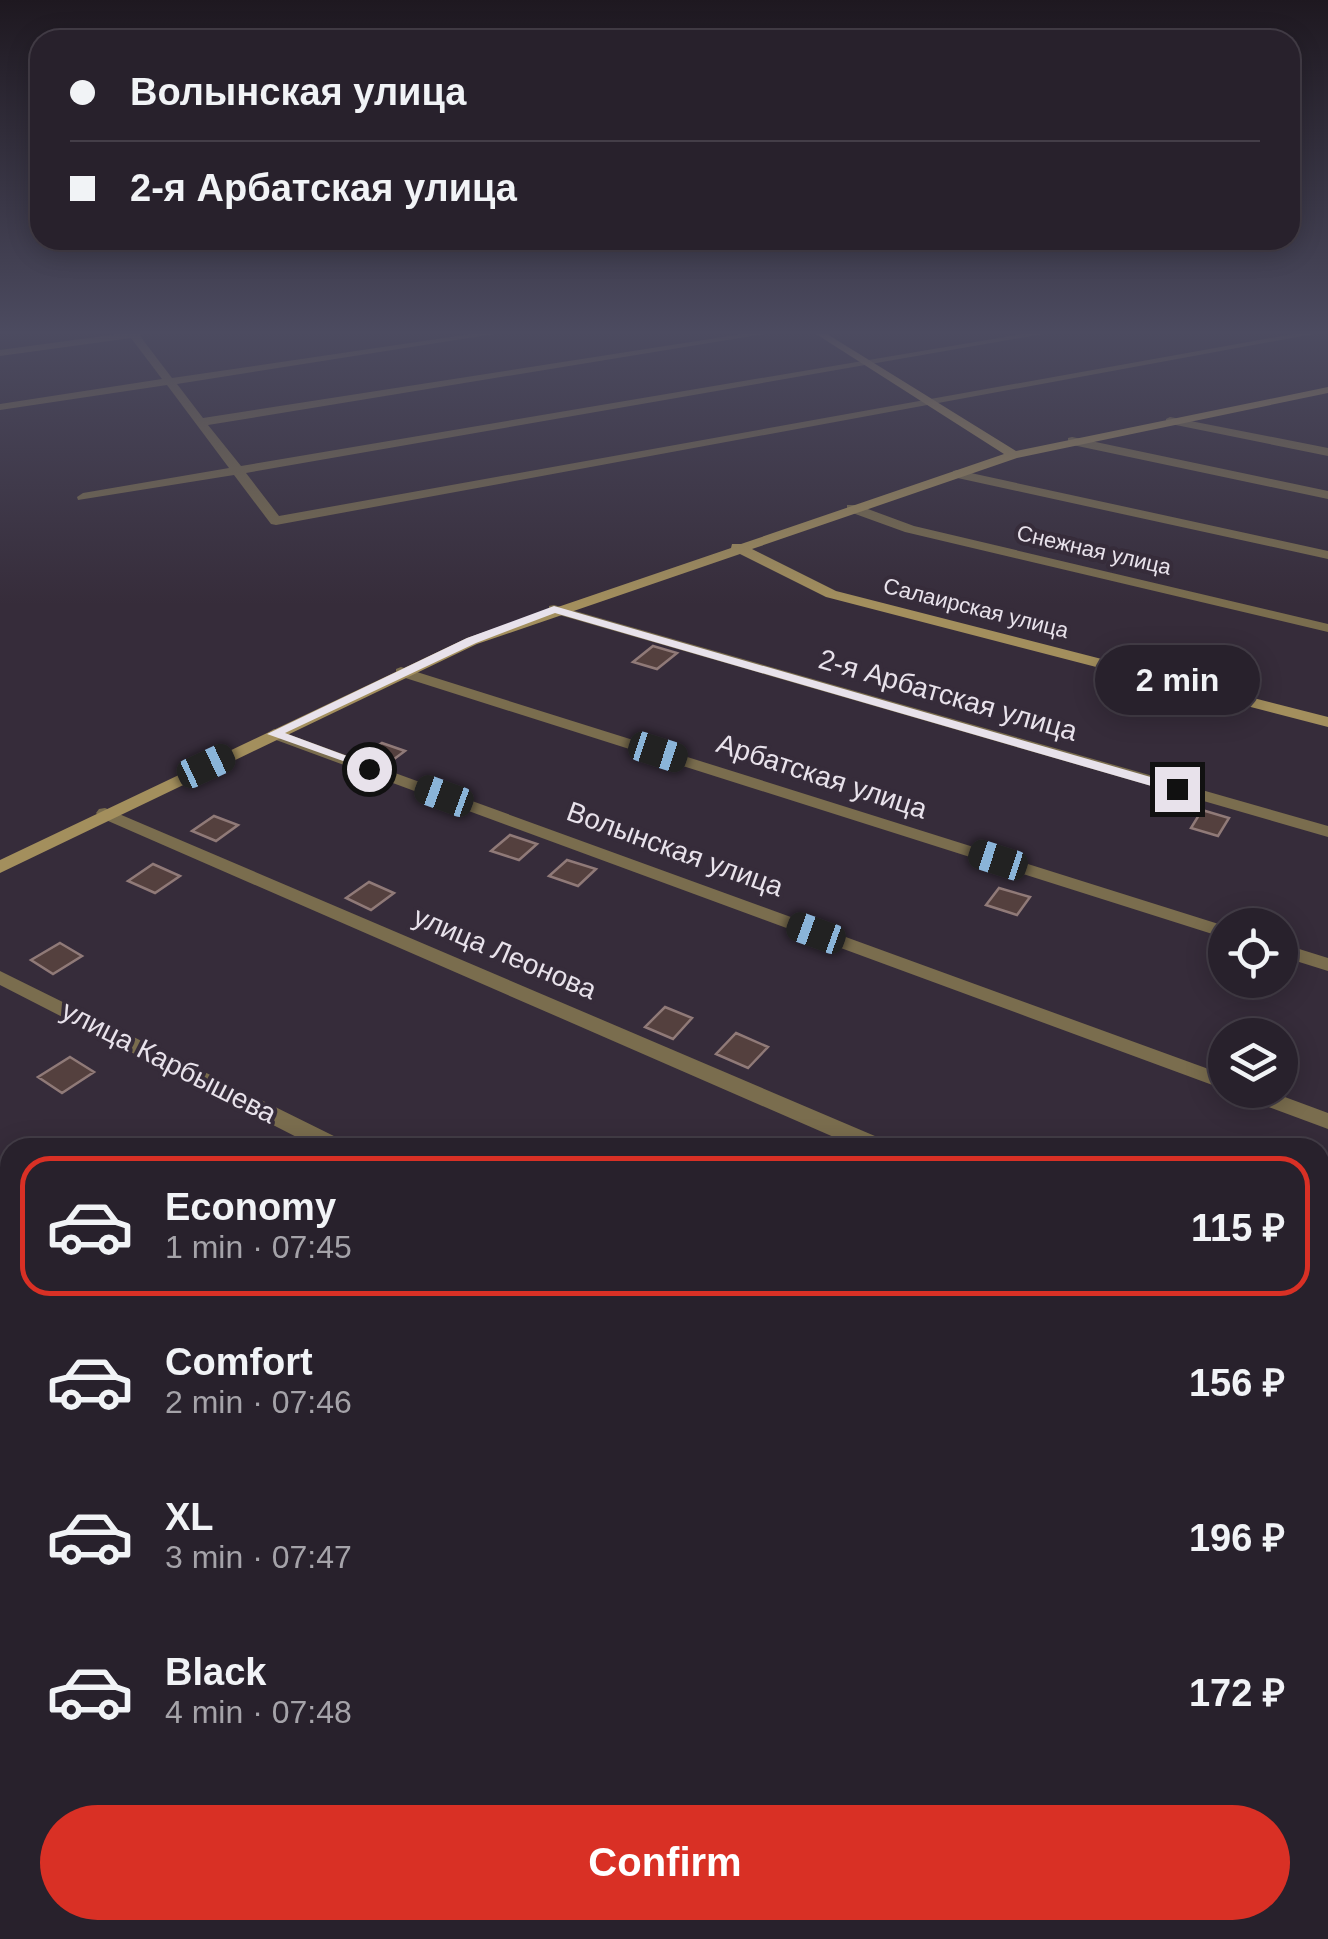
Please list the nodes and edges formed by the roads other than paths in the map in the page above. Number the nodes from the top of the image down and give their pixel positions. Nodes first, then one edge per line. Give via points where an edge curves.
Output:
1 (204, 424) edge
2 (498, 424) edge
3 (795, 424) edge
4 (966, 424) edge
5 (1153, 424) edge
6 (1188, 424) edge
7 (1072, 441) junction
8 (1328, 452) edge
9 (1014, 455) junction
10 (235, 469) junction
11 (957, 474) junction
12 (1328, 495) edge
13 (82, 496) dead end
14 (852, 508) junction
15 (737, 547) junction
16 (1328, 555) edge
17 (554, 609) junction
18 (1328, 628) edge
19 (401, 672) junction
20 (1328, 722) edge
21 (274, 734) junction
22 (106, 812) junction
23 (1328, 832) edge
24 (0, 867) edge
25 (1208, 927) edge
26 (1298, 956) edge
27 (1328, 965) edge
28 (0, 977) edge
29 (1208, 1077) edge
30 (1293, 1108) edge
31 (1328, 1121) edge
32 (318, 1138) edge
33 (859, 1138) edge

1 - 10 street
2 - 10 street
3 - 10 street via 276,521
4 - 9 main road
5 - 7 main road
6 - 8 street
7 - 9 main road
7 - 12 street
9 - 11 main road
10 - 13 street
11 - 14 main road
11 - 16 street
14 - 15 main road
14 - 18 street, Снежная улица via 910,529
15 - 17 main road
15 - 20 main road, Салаирская улица via 831,594
17 - 19 main road
17 - 23 street, 2-я Арбатская улица
19 - 21 main road
19 - 25 street, Арбатская улица
21 - 22 main road
21 - 29 street, Волынская улица
22 - 24 main road
22 - 33 street, улица Леонова
26 - 27 street
28 - 32 street, улица Карбышева
30 - 31 street

